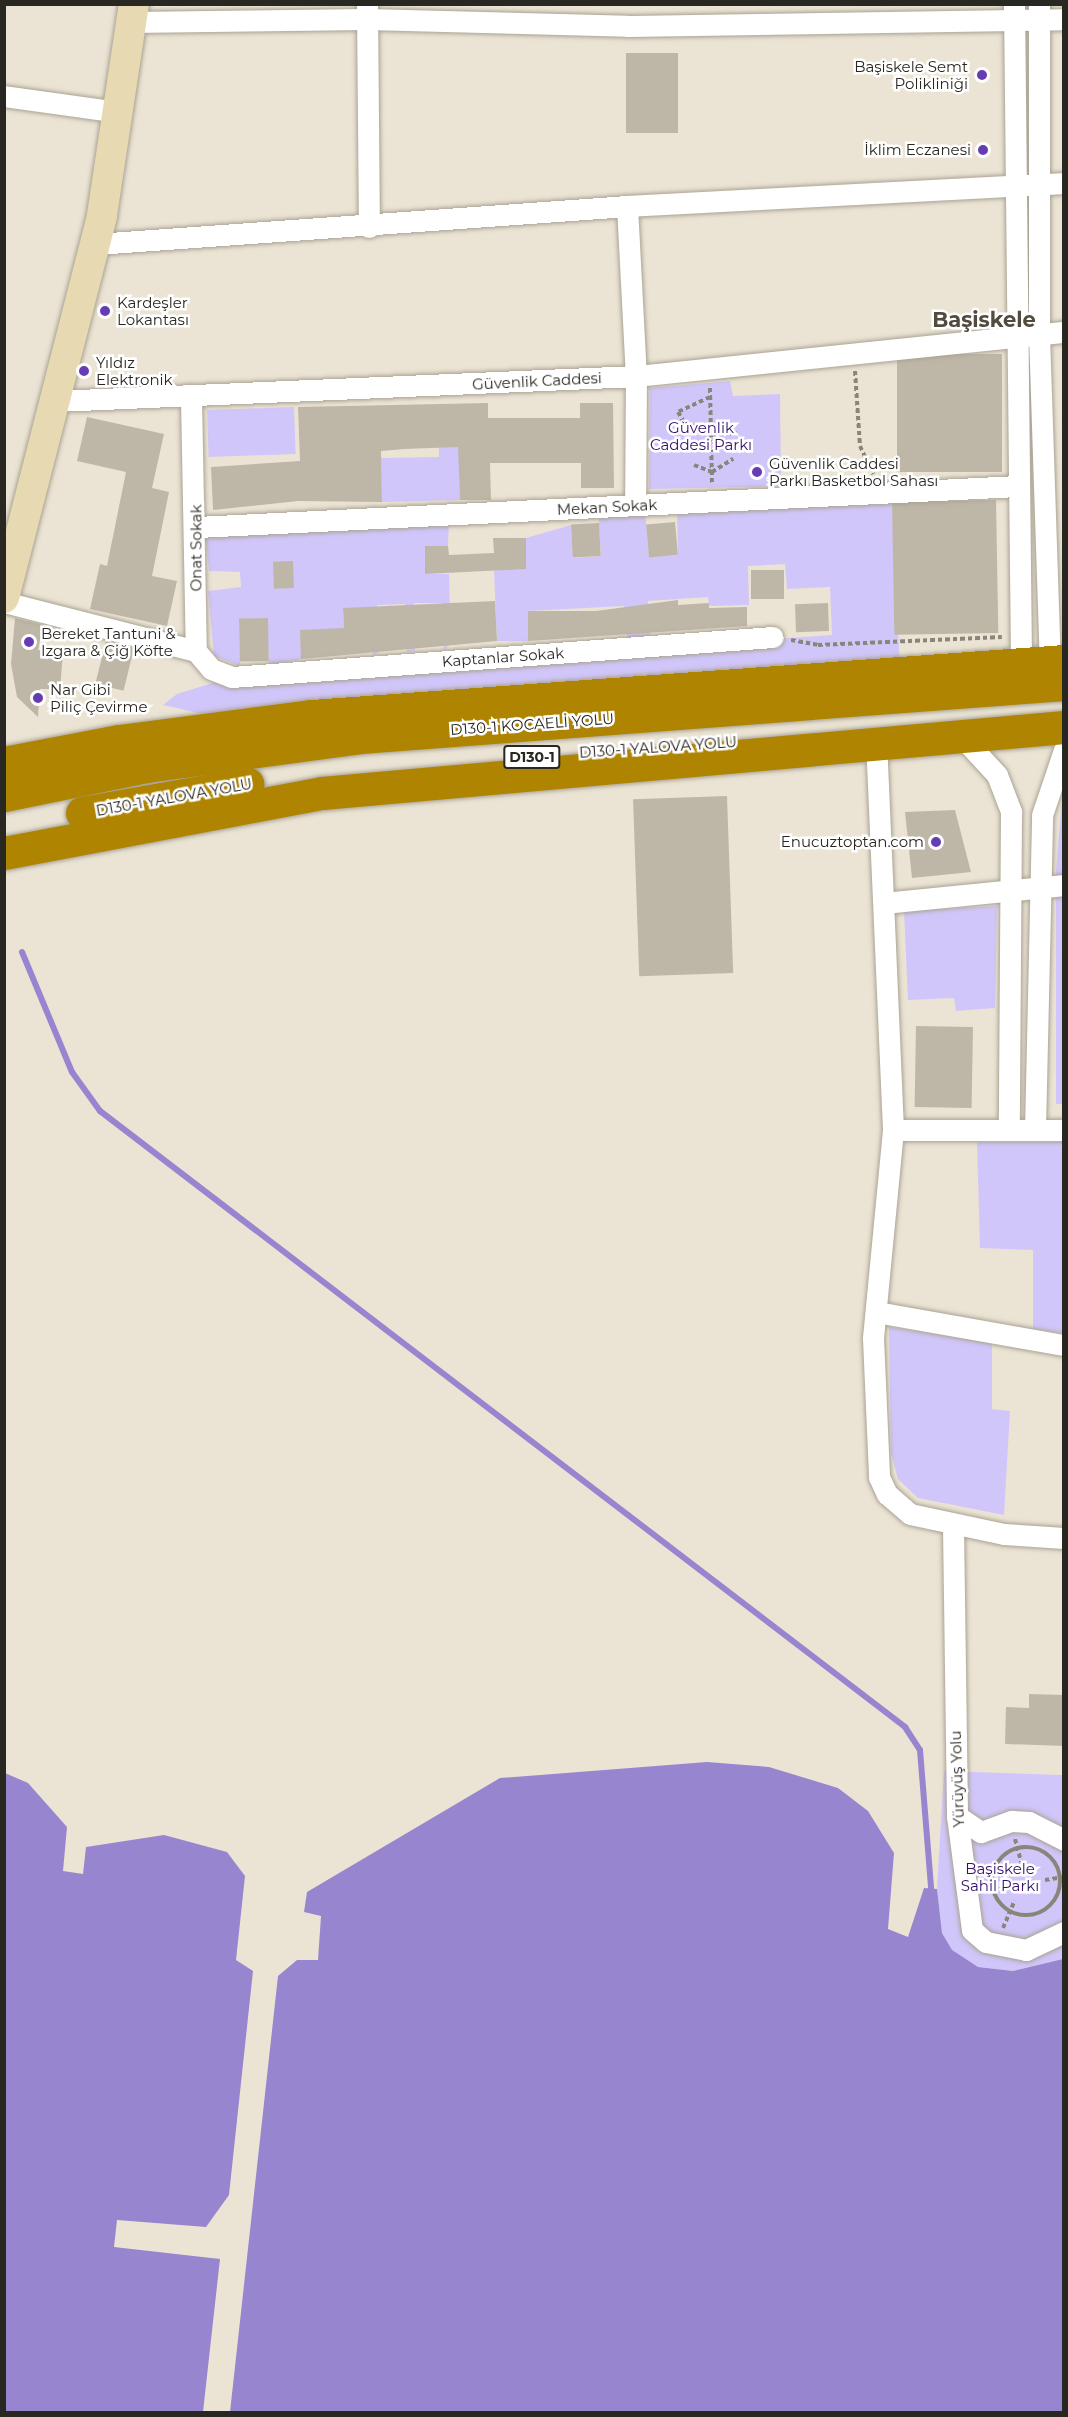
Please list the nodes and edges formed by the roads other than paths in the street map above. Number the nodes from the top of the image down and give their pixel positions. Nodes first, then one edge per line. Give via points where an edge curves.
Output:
1 (367, 12) edge
2 (1014, 12) edge
3 (1039, 12) edge
4 (133, 13) edge
5 (791, 14) edge
6 (1064, 19) edge
7 (4, 96) edge
8 (118, 112) junction
9 (1016, 183) junction
10 (1040, 183) junction
11 (1064, 183) edge
12 (627, 206) junction
13 (369, 227) junction
14 (96, 244) junction
15 (1064, 332) edge
16 (1029, 335) junction
17 (636, 376) junction
18 (191, 398) junction
19 (55, 402) junction
20 (1018, 486) junction
21 (635, 505) junction
22 (197, 527) junction
23 (4, 600) edge
24 (773, 637) road end
25 (196, 651) junction
26 (1044, 661) edge
27 (443, 706) junction
28 (1064, 713) edge
29 (1064, 728) edge
30 (961, 736) junction
31 (360, 737) junction
32 (876, 740) junction
33 (1064, 750) edge
34 (5, 763) edge
35 (4, 795) edge
36 (4, 831) edge
37 (4, 853) edge
38 (1064, 885) edge
39 (1040, 887) junction
40 (1011, 890) junction
41 (884, 903) junction
42 (1009, 1129) junction
43 (893, 1130) junction
44 (1035, 1130) junction
45 (1064, 1130) edge
46 (876, 1312) junction
47 (1064, 1345) edge
48 (953, 1526) junction
49 (1064, 1538) edge
50 (957, 1816) junction
51 (1064, 1840) edge
52 (1064, 1932) edge

1 - 4 street
1 - 5 street
1 - 13 street
2 - 3 street
2 - 5 street
2 - 9 street
3 - 6 street
3 - 10 street
4 - 8 street
7 - 8 street
8 - 14 street
9 - 10 street
9 - 12 street
9 - 16 street
10 - 11 street
10 - 16 street
12 - 13 street
12 - 17 street
13 - 14 street
14 - 19 street
15 - 16 street, Güvenlik Caddesi
16 - 17 street, Güvenlik Caddesi
16 - 20 street
16 - 26 street
17 - 18 street, Güvenlik Caddesi
17 - 21 street
18 - 19 street, Güvenlik Caddesi
18 - 22 street, Onat Sokak
19 - 23 street
20 - 21 street, Mekan Sokak
20 - 26 street
21 - 22 street, Mekan Sokak
22 - 25 street, Onat Sokak
23 - 25 street
24 - 25 street, Kaptanlar Sokak via 232,677 211,669
26 - 27 highway
26 - 31 highway, D130-1 KOCAELİ YOLU / D130-1
27 - 31 highway
27 - 34 highway via 141,738
28 - 36 highway, D130-1 YALOVA YOLU / D130-1 via 309,774 140,800
29 - 30 highway
30 - 32 highway
30 - 40 street via 988,762 1008,801
31 - 35 highway, D130-1 KOCAELİ YOLU / D130-1 via 146,766
32 - 37 highway via 322,793
32 - 41 street
33 - 39 street via 1043,802
38 - 39 street
39 - 40 street
39 - 44 street
40 - 41 street
40 - 42 street
41 - 43 street
42 - 43 street
42 - 44 street
43 - 46 street
44 - 45 street
46 - 47 street
46 - 48 street via 879,1477 896,1504
48 - 49 street
48 - 50 street, Yürüyüş Yolu
50 - 51 street via 981,1832 1029,1821
50 - 52 street, Yürüyüş Yolu via 972,1930 995,1945 1026,1950

